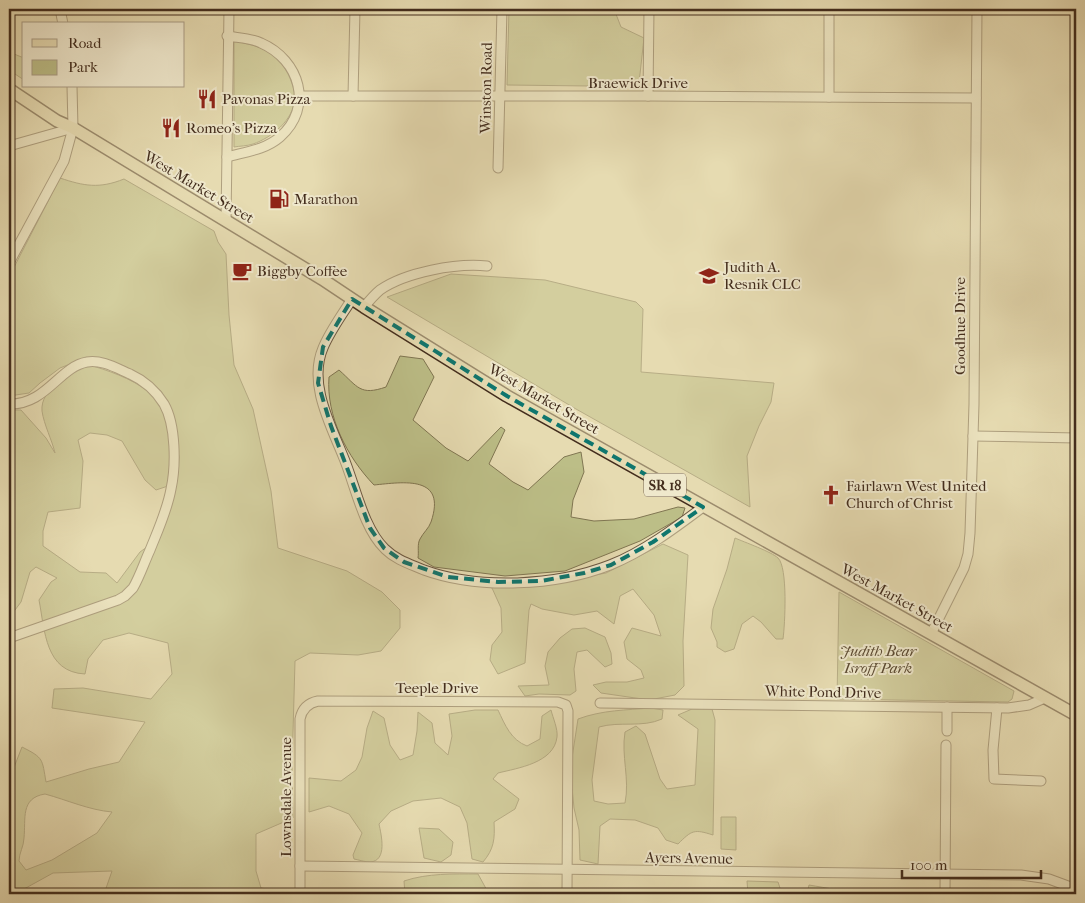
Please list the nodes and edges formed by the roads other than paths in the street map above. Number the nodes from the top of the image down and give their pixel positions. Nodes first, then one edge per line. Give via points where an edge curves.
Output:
1 (60, 9) edge
2 (228, 9) edge
3 (355, 9) edge
4 (502, 9) edge
5 (649, 9) edge
6 (829, 9) edge
7 (977, 9) edge
8 (63, 22) edge
9 (228, 36) junction
10 (72, 88) edge
11 (9, 89) edge
12 (300, 96) junction
13 (353, 96) junction
14 (500, 96) junction
15 (648, 96) junction
16 (829, 97) junction
17 (976, 98) junction
18 (73, 128) junction
19 (9, 146) edge
20 (226, 157) junction
21 (498, 168) dead end
22 (226, 221) junction
23 (9, 263) edge
24 (487, 266) dead end
25 (352, 299) junction
26 (364, 307) junction
27 (9, 404) edge
28 (973, 436) junction
29 (1076, 438) edge
30 (703, 507) junction
31 (931, 634) junction
32 (9, 638) edge
33 (1045, 698) junction
34 (310, 702) joint
35 (600, 702) dead end
36 (947, 707) junction
37 (997, 708) junction
38 (1076, 716) edge
39 (947, 731) dead end
40 (946, 745) dead end
41 (1041, 781) dead end
42 (300, 866) junction
43 (567, 869) junction
44 (944, 875) junction
45 (1076, 889) edge
46 (300, 894) edge
47 (567, 894) edge
48 (944, 894) edge

1 - 8 street
2 - 9 street
3 - 13 street
4 - 14 street, Winston Road
5 - 15 street
6 - 16 street
7 - 17 street, Goodhue Drive
9 - 12 street via 260,42 281,55 292,70
9 - 20 street
10 - 18 street
11 - 18 main road, West Market Street / SR 18
12 - 13 street, Braewick Drive
12 - 20 street via 293,120 280,136 259,149
13 - 14 street, Braewick Drive
14 - 15 street, Braewick Drive
14 - 21 street, Winston Road
15 - 16 street, Braewick Drive
16 - 17 street, Braewick Drive
17 - 28 street, Goodhue Drive
18 - 19 street
18 - 22 main road, West Market Street / SR 18
18 - 23 street via 64,161
20 - 22 street
22 - 25 main road, West Market Street / SR 18
24 - 26 street via 444,268 408,277 380,290
25 - 26 main road, West Market Street / SR 18
25 - 30 street via 320,354 321,397 370,528 384,548 404,562 469,581 526,582 562,578 611,565 653,542
26 - 30 main road, West Market Street / SR 18 via 507,396
27 - 32 street via 34,398 85,362 106,364 142,381 158,395 168,415 174,454 168,503 133,588 118,600
28 - 29 street
28 - 31 street, Goodhue Drive via 968,554
30 - 31 main road, West Market Street / SR 18
31 - 33 main road, West Market Street / SR 18
33 - 37 street, White Pond Drive via 1029,706
33 - 38 main road, West Market Street / SR 18
34 - 42 street, Lownsdale Avenue via 300,719
34 - 43 street, Teeple Drive via 563,703 568,711
35 - 36 street, White Pond Drive
36 - 37 street, White Pond Drive
36 - 39 street
37 - 41 street via 994,779
40 - 44 street
42 - 43 street, Ayers Avenue
42 - 46 street, Lownsdale Avenue
43 - 44 street, Ayers Avenue
43 - 47 street
44 - 45 street, Ayers Avenue via 1035,876
44 - 48 street

